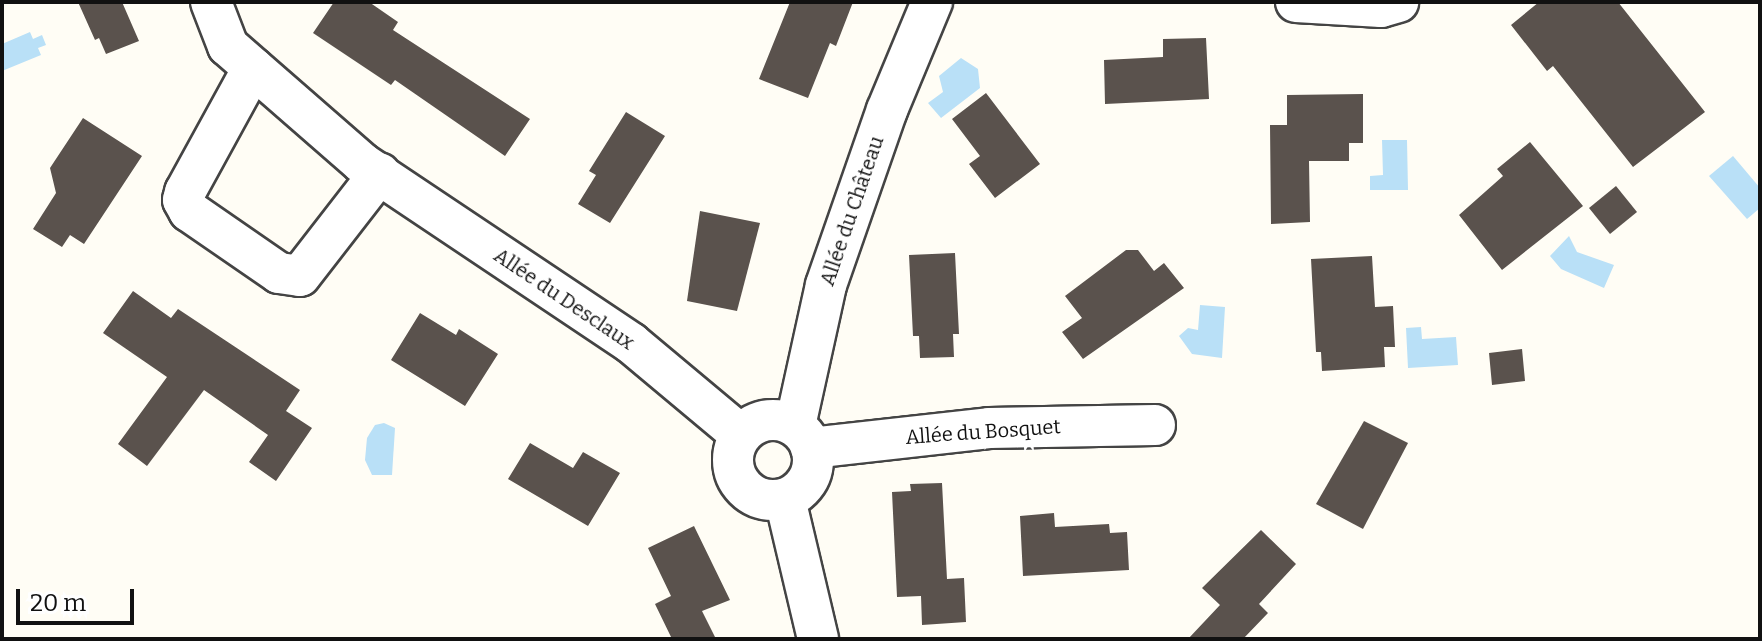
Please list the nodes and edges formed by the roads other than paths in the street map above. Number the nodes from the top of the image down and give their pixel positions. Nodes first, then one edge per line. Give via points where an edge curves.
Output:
1 (211, 2) edge
2 (932, 2) edge
3 (1296, 2) edge
4 (1398, 2) edge
5 (253, 68) junction
6 (380, 173) junction
7 (1155, 425) dead end
8 (741, 435) junction
9 (803, 437) junction
10 (785, 499) junction
11 (818, 639) edge

1 - 5 street, Allée du Desclaux via 228,46
2 - 9 street, Allée du Château via 887,110 826,285
3 - 4 street via 1381,7
5 - 6 street, Allée du Desclaux
5 - 6 street via 185,192 189,211 279,273 300,276
6 - 8 street, Allée du Desclaux via 631,343
7 - 9 street, Allée du Bosquet
8 - 9 street via 772,419
8 - 10 street via 732,459 739,483 759,498
9 - 10 street via 811,473 805,485
10 - 11 street

